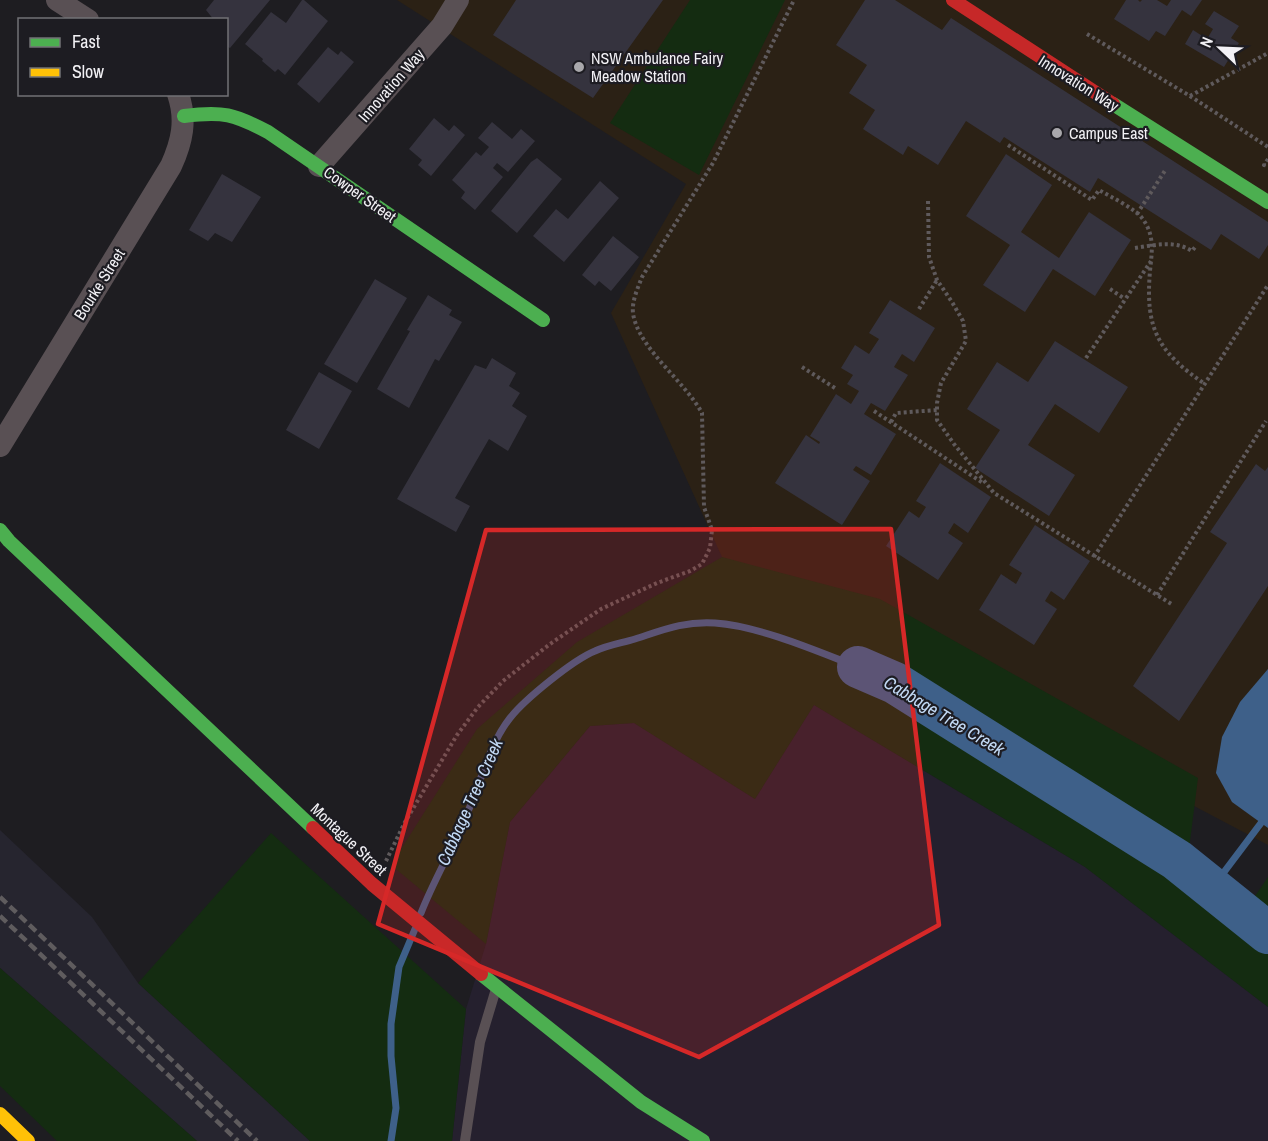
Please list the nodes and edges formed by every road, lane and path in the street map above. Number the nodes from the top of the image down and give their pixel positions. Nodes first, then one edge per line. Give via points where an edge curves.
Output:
1 (57, 0) edge
2 (458, 0) edge
3 (794, 0) edge
4 (953, 0) edge
5 (84, 18) edge
6 (1087, 34) dead end
7 (1268, 53) edge
8 (1190, 96) junction
9 (181, 105) edge
10 (1008, 145) dead end
11 (1268, 147) edge
12 (1268, 159) edge
13 (1169, 163) dead end
14 (319, 166) junction
15 (1268, 166) edge
16 (928, 201) dead end
17 (1268, 202) edge
18 (1137, 214) junction
19 (1152, 245) junction
20 (1196, 246) dead end
21 (1135, 248) dead end
22 (1151, 260) junction
23 (937, 280) junction
24 (1268, 285) edge
25 (1110, 289) dead end
26 (1125, 299) junction
27 (919, 309) dead end
28 (543, 320) dead end
29 (1086, 358) dead end
30 (802, 367) dead end
31 (1205, 384) junction
32 (835, 388) dead end
33 (937, 410) junction
34 (874, 411) dead end
35 (1266, 421) dead end
36 (891, 422) junction
37 (0, 446) edge
38 (987, 485) junction
39 (0, 530) edge
40 (1094, 557) junction
41 (1157, 595) junction
42 (1173, 605) dead end
43 (388, 858) dead end
44 (496, 986) junction
45 (0, 1114) edge
46 (28, 1141) edge
47 (465, 1141) edge
48 (703, 1141) edge

1 - 5 street
2 - 14 street, Innovation Way via 442,26
3 - 43 path via 713,163 642,277 634,298 633,316 641,338 702,413 704,507 712,530 710,548 702,564 601,609 503,681 457,735
4 - 17 main road, Innovation Way
6 - 8 path
7 - 8 path
8 - 11 path
9 - 14 main road, Cowper Street via 238,117
9 - 37 street, Bourke Street via 178,149 171,166
10 - 18 path via 1092,200 1099,190
12 - 15 path via 1264,165
13 - 18 path
14 - 28 main road, Cowper Street
16 - 23 path via 929,257
18 - 19 path via 1152,236
19 - 20 path via 1182,245 1192,251
19 - 21 path
19 - 22 path
22 - 26 path
22 - 31 path via 1151,322 1165,351
23 - 27 path
23 - 33 path via 963,321 966,341 941,383
24 - 31 path
25 - 26 path
26 - 29 path
30 - 32 path
31 - 40 path
33 - 36 path via 896,413
33 - 38 path via 937,420
34 - 36 path
35 - 41 path
36 - 38 path
38 - 40 path via 1014,508
39 - 44 main road, Montague Street via 384,893
40 - 41 path
41 - 42 path
44 - 47 lane via 480,1042
44 - 48 main road, Montague Street via 641,1102
45 - 46 main road

